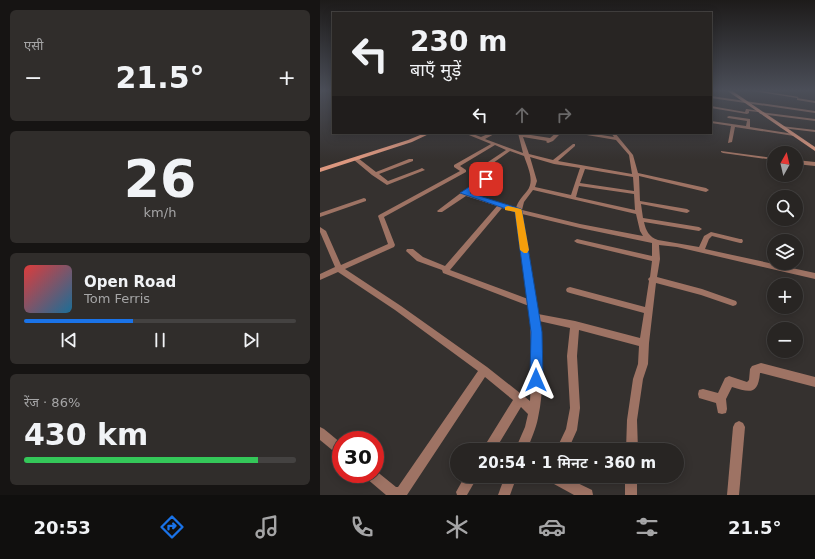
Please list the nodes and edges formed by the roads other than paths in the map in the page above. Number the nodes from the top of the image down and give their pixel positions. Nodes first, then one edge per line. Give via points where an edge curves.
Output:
1 (747, 113) edge
2 (762, 113) edge
3 (768, 113) edge
4 (729, 117) dead end
5 (749, 120) junction
6 (815, 120) edge
7 (712, 122) edge
8 (733, 126) junction
9 (782, 127) junction
10 (748, 128) junction
11 (815, 131) edge
12 (776, 132) junction
13 (427, 134) edge
14 (468, 134) edge
15 (492, 134) edge
16 (520, 134) edge
17 (558, 134) edge
18 (593, 134) edge
19 (794, 135) junction
20 (615, 136) edge
21 (481, 139) junction
22 (776, 140) dead end
23 (730, 142) dead end
24 (494, 144) junction
25 (573, 145) dead end
26 (815, 149) edge
27 (509, 150) junction
28 (723, 152) dead end
29 (525, 155) junction
30 (767, 158) edge
31 (356, 159) junction
32 (411, 160) dead end
33 (554, 162) junction
34 (803, 163) edge
35 (815, 164) edge
36 (484, 167) dead end
37 (583, 167) junction
38 (320, 170) edge
39 (422, 170) dead end
40 (494, 173) dead end
41 (374, 174) junction
42 (636, 175) junction
43 (577, 184) junction
44 (532, 188) junction
45 (706, 190) dead end
46 (464, 193) junction
47 (637, 194) junction
48 (574, 197) junction
49 (364, 200) dead end
50 (637, 202) junction
51 (500, 206) junction
52 (687, 210) dead end
53 (440, 211) dead end
54 (518, 211) junction
55 (320, 215) edge
56 (640, 216) junction
57 (320, 229) edge
58 (699, 229) dead end
59 (577, 241) dead end
60 (653, 241) junction
61 (740, 241) dead end
62 (701, 250) junction
63 (410, 251) dead end
64 (656, 259) junction
65 (339, 269) junction
66 (446, 269) junction
67 (815, 276) edge
68 (320, 277) edge
69 (652, 279) junction
70 (570, 290) dead end
71 (733, 303) dead end
72 (533, 304) junction
73 (648, 311) junction
74 (535, 317) junction
75 (575, 325) junction
76 (644, 343) junction
77 (484, 370) junction
78 (815, 382) edge
79 (703, 394) dead end
80 (520, 399) junction
81 (534, 412) junction
82 (739, 427) dead end
83 (320, 433) edge
84 (332, 443) edge
85 (492, 443) edge
86 (525, 443) edge
87 (565, 443) edge
88 (632, 443) edge
89 (381, 483) edge
90 (468, 483) edge
91 (508, 483) edge
92 (564, 483) edge
93 (631, 483) edge
94 (462, 492) dead end
95 (504, 495) edge
96 (587, 495) edge
97 (631, 495) edge
98 (733, 495) edge

1 - 5 street
2 - 9 street
3 - 6 street
4 - 5 street
5 - 10 street
7 - 8 street
8 - 10 street
8 - 23 street
9 - 11 street
9 - 19 street
10 - 12 street
12 - 19 street
12 - 22 street
13 - 31 street
14 - 21 street
15 - 21 street
16 - 17 street via 548,141
16 - 29 street
18 - 20 street
19 - 26 street
20 - 42 street via 631,155
21 - 24 street
24 - 27 street
24 - 65 street via 456,166 464,171 380,216 392,245
25 - 33 street
27 - 29 street
27 - 36 street
28 - 30 street
29 - 33 street
29 - 44 street via 534,181
31 - 38 street
31 - 41 street
32 - 41 street
33 - 37 street
34 - 35 street
37 - 42 street
37 - 43 street
39 - 41 street via 389,183
40 - 46 street
42 - 45 street
42 - 47 street
43 - 47 street
43 - 48 street
44 - 48 street
44 - 54 street via 519,203
46 - 51 street
46 - 53 street
47 - 50 street
48 - 56 street
49 - 55 street
50 - 52 street
50 - 56 street
51 - 54 street
51 - 66 street
54 - 60 street
54 - 72 street
56 - 58 street
56 - 60 street via 643,231
57 - 65 street via 329,243
59 - 64 street
60 - 62 street
60 - 64 street
61 - 62 street via 711,234 706,238
62 - 67 street
63 - 66 street via 420,259
64 - 69 street
65 - 68 street
65 - 77 street
66 - 72 street
69 - 71 street
69 - 73 street
70 - 73 street
72 - 74 street
73 - 76 street
74 - 75 street
74 - 81 street
75 - 76 street
75 - 87 street via 572,356 575,408 571,430
76 - 88 street via 643,364 638,379 632,420
77 - 80 street
77 - 89 street via 402,490 397,494 393,493
78 - 79 street via 761,368 755,369 754,383 748,386 729,382 721,404
80 - 81 street
80 - 85 street
81 - 86 street
82 - 98 street
83 - 84 street
90 - 94 street
91 - 95 street
92 - 96 street
93 - 97 street

